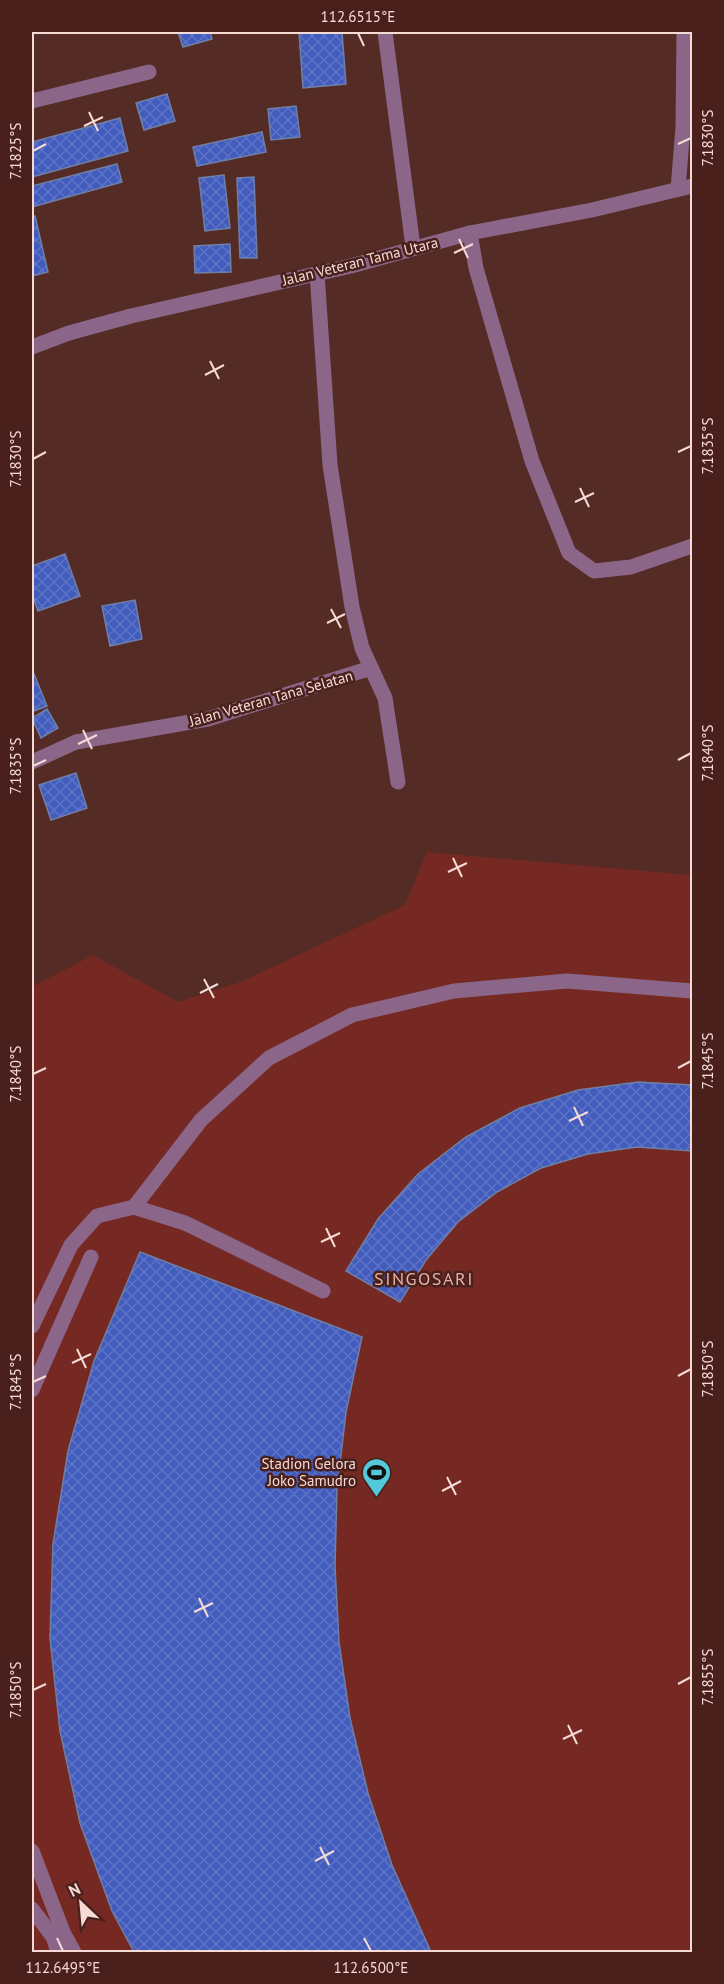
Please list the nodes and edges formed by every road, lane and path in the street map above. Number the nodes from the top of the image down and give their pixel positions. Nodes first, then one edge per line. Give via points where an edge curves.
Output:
1 (385, 32) edge
2 (684, 32) edge
3 (149, 72) dead end
4 (32, 101) edge
5 (685, 188) edge
6 (470, 232) junction
7 (413, 247) junction
8 (317, 273) junction
9 (32, 347) edge
10 (693, 546) edge
11 (371, 668) junction
12 (32, 762) edge
13 (398, 782) dead end
14 (693, 991) edge
15 (134, 1207) junction
16 (92, 1257) dead end
17 (323, 1291) dead end
18 (32, 1326) edge
19 (32, 1390) edge
20 (32, 1851) edge
21 (32, 1907) edge
22 (63, 1932) junction
23 (58, 1953) edge
24 (74, 1953) edge

1 - 7 street
2 - 5 street
3 - 4 street
5 - 6 street, Jalan Veteran Tama Utara
6 - 7 street, Jalan Veteran Tama Utara
6 - 10 street via 476,268 532,461 569,553 594,571 631,567
7 - 8 street, Jalan Veteran Tama Utara
8 - 9 street, Jalan Veteran Tama Utara via 131,316
8 - 11 street via 330,465 357,631
11 - 12 street, Jalan Veteran Tana Selatan via 208,719 76,742
11 - 13 street via 384,698
14 - 15 street via 567,981 454,991 352,1015 269,1058 201,1120
15 - 17 street via 186,1223
15 - 18 street via 97,1216 70,1245
16 - 19 street
20 - 22 street
21 - 22 street
21 - 23 street via 53,1937
22 - 24 street

